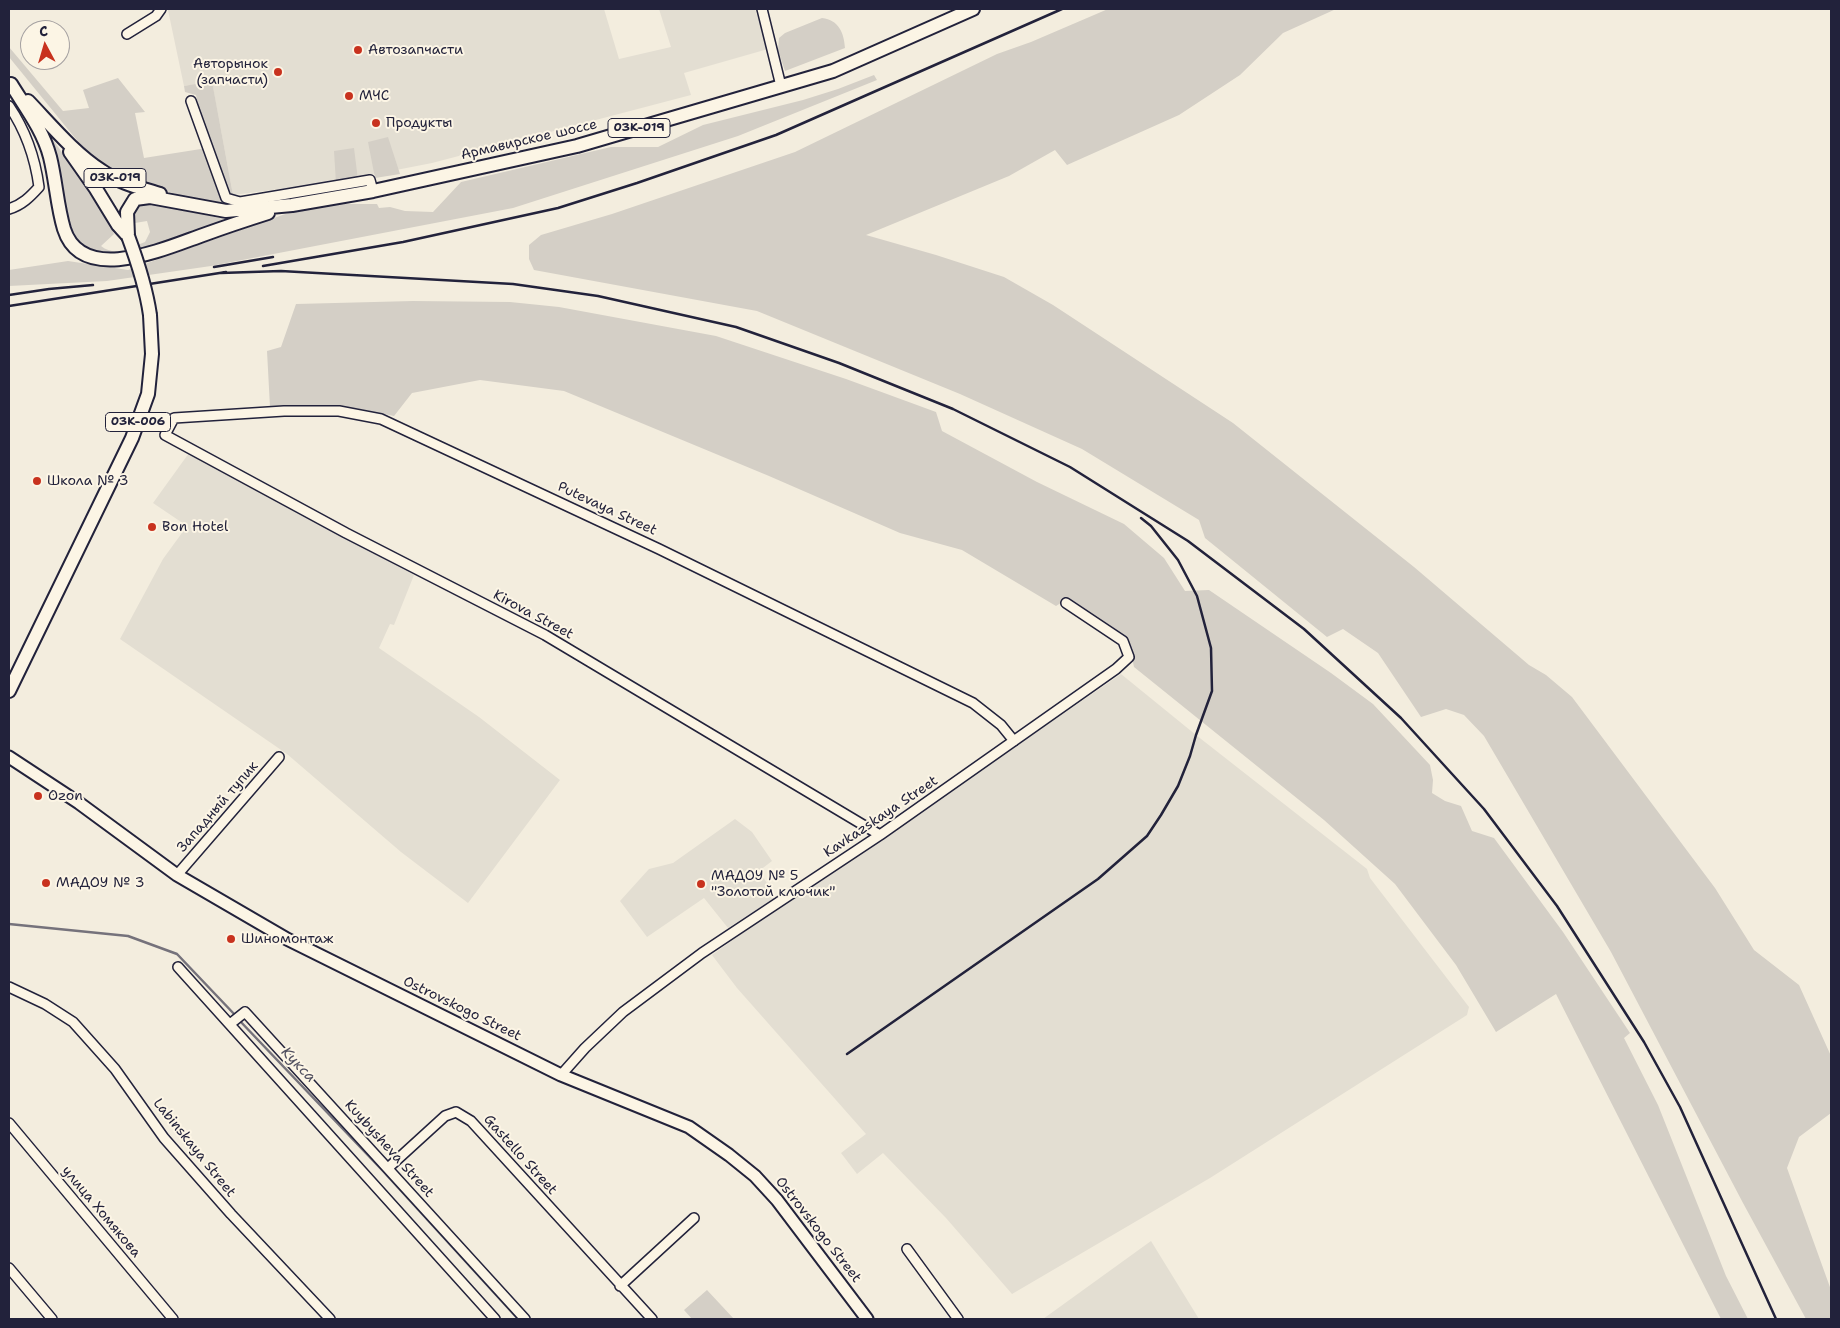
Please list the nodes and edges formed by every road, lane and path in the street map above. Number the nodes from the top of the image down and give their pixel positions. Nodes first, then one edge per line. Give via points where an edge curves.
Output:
1 (161, 9) edge
2 (762, 9) edge
3 (973, 9) edge
4 (127, 34) dead end
5 (10, 82) edge
6 (781, 86) junction
7 (191, 101) dead end
8 (9, 106) edge
9 (50, 125) junction
10 (373, 191) junction
11 (193, 205) junction
12 (292, 205) junction
13 (9, 209) edge
14 (128, 236) junction
15 (165, 436) joint
16 (1066, 603) dead end
17 (9, 691) edge
18 (1014, 741) junction
19 (279, 756) dead end
20 (9, 757) edge
21 (880, 835) junction
22 (177, 874) junction
23 (178, 967) dead end
24 (9, 987) edge
25 (235, 1020) junction
26 (561, 1075) junction
27 (9, 1123) edge
28 (388, 1168) junction
29 (694, 1218) dead end
30 (907, 1249) dead end
31 (9, 1268) edge
32 (620, 1286) junction
33 (52, 1319) edge
34 (173, 1319) edge
35 (330, 1319) edge
36 (495, 1319) edge
37 (525, 1319) edge
38 (652, 1319) edge
39 (867, 1319) edge
40 (958, 1319) edge

1 - 4 street via 156,16
2 - 6 street
3 - 6 main road, Армавирское шоссе / 03К-019 via 854,63
5 - 9 main road, 03К-006
5 - 12 main road via 43,136 64,230 74,247 93,257 117,260 147,255
6 - 10 main road, Армавирское шоссе / 03К-019 via 577,146
7 - 10 street via 226,198 240,202 370,180
8 - 13 street via 28,141 39,187 30,198
9 - 11 main road, 03К-019 via 103,172 128,184
9 - 14 main road, 03К-006
10 - 12 main road, Армавирское шоссе / 03К-019
11 - 12 main road, Армавирское шоссе / 03К-019 via 226,211
11 - 14 main road via 150,197 136,200 127,212
14 - 17 main road, 03К-006, bridge via 141,270 150,315 152,354 148,394 132,438
15 - 18 street, Putevaya Street via 174,418 340,411 381,418 659,549 973,703 1001,725
15 - 21 street, Kirova Street via 545,635
16 - 18 street, Kavkazskaya Street via 1123,641 1129,657
18 - 21 street, Kavkazskaya Street
19 - 22 street, Западный тупик
20 - 22 street, Ostrovskogo Street
21 - 26 street, Kavkazskaya Street via 702,953 623,1012
22 - 26 street, Ostrovskogo Street via 287,939
23 - 25 street, Kuybysheva Street
24 - 35 street, Labinskaya Street via 73,1022 115,1069 170,1145
25 - 28 street, Kuybysheva Street via 245,1012
25 - 36 street, Kuybysheva Street
26 - 39 street, Ostrovskogo Street via 689,1127 729,1155 777,1200
27 - 34 street, улица Хомякова
28 - 32 street, Gastello Street via 445,1116 456,1112 471,1121
28 - 37 street, Kuybysheva Street
29 - 32 street
30 - 40 street
31 - 33 street
32 - 38 street, Gastello Street

